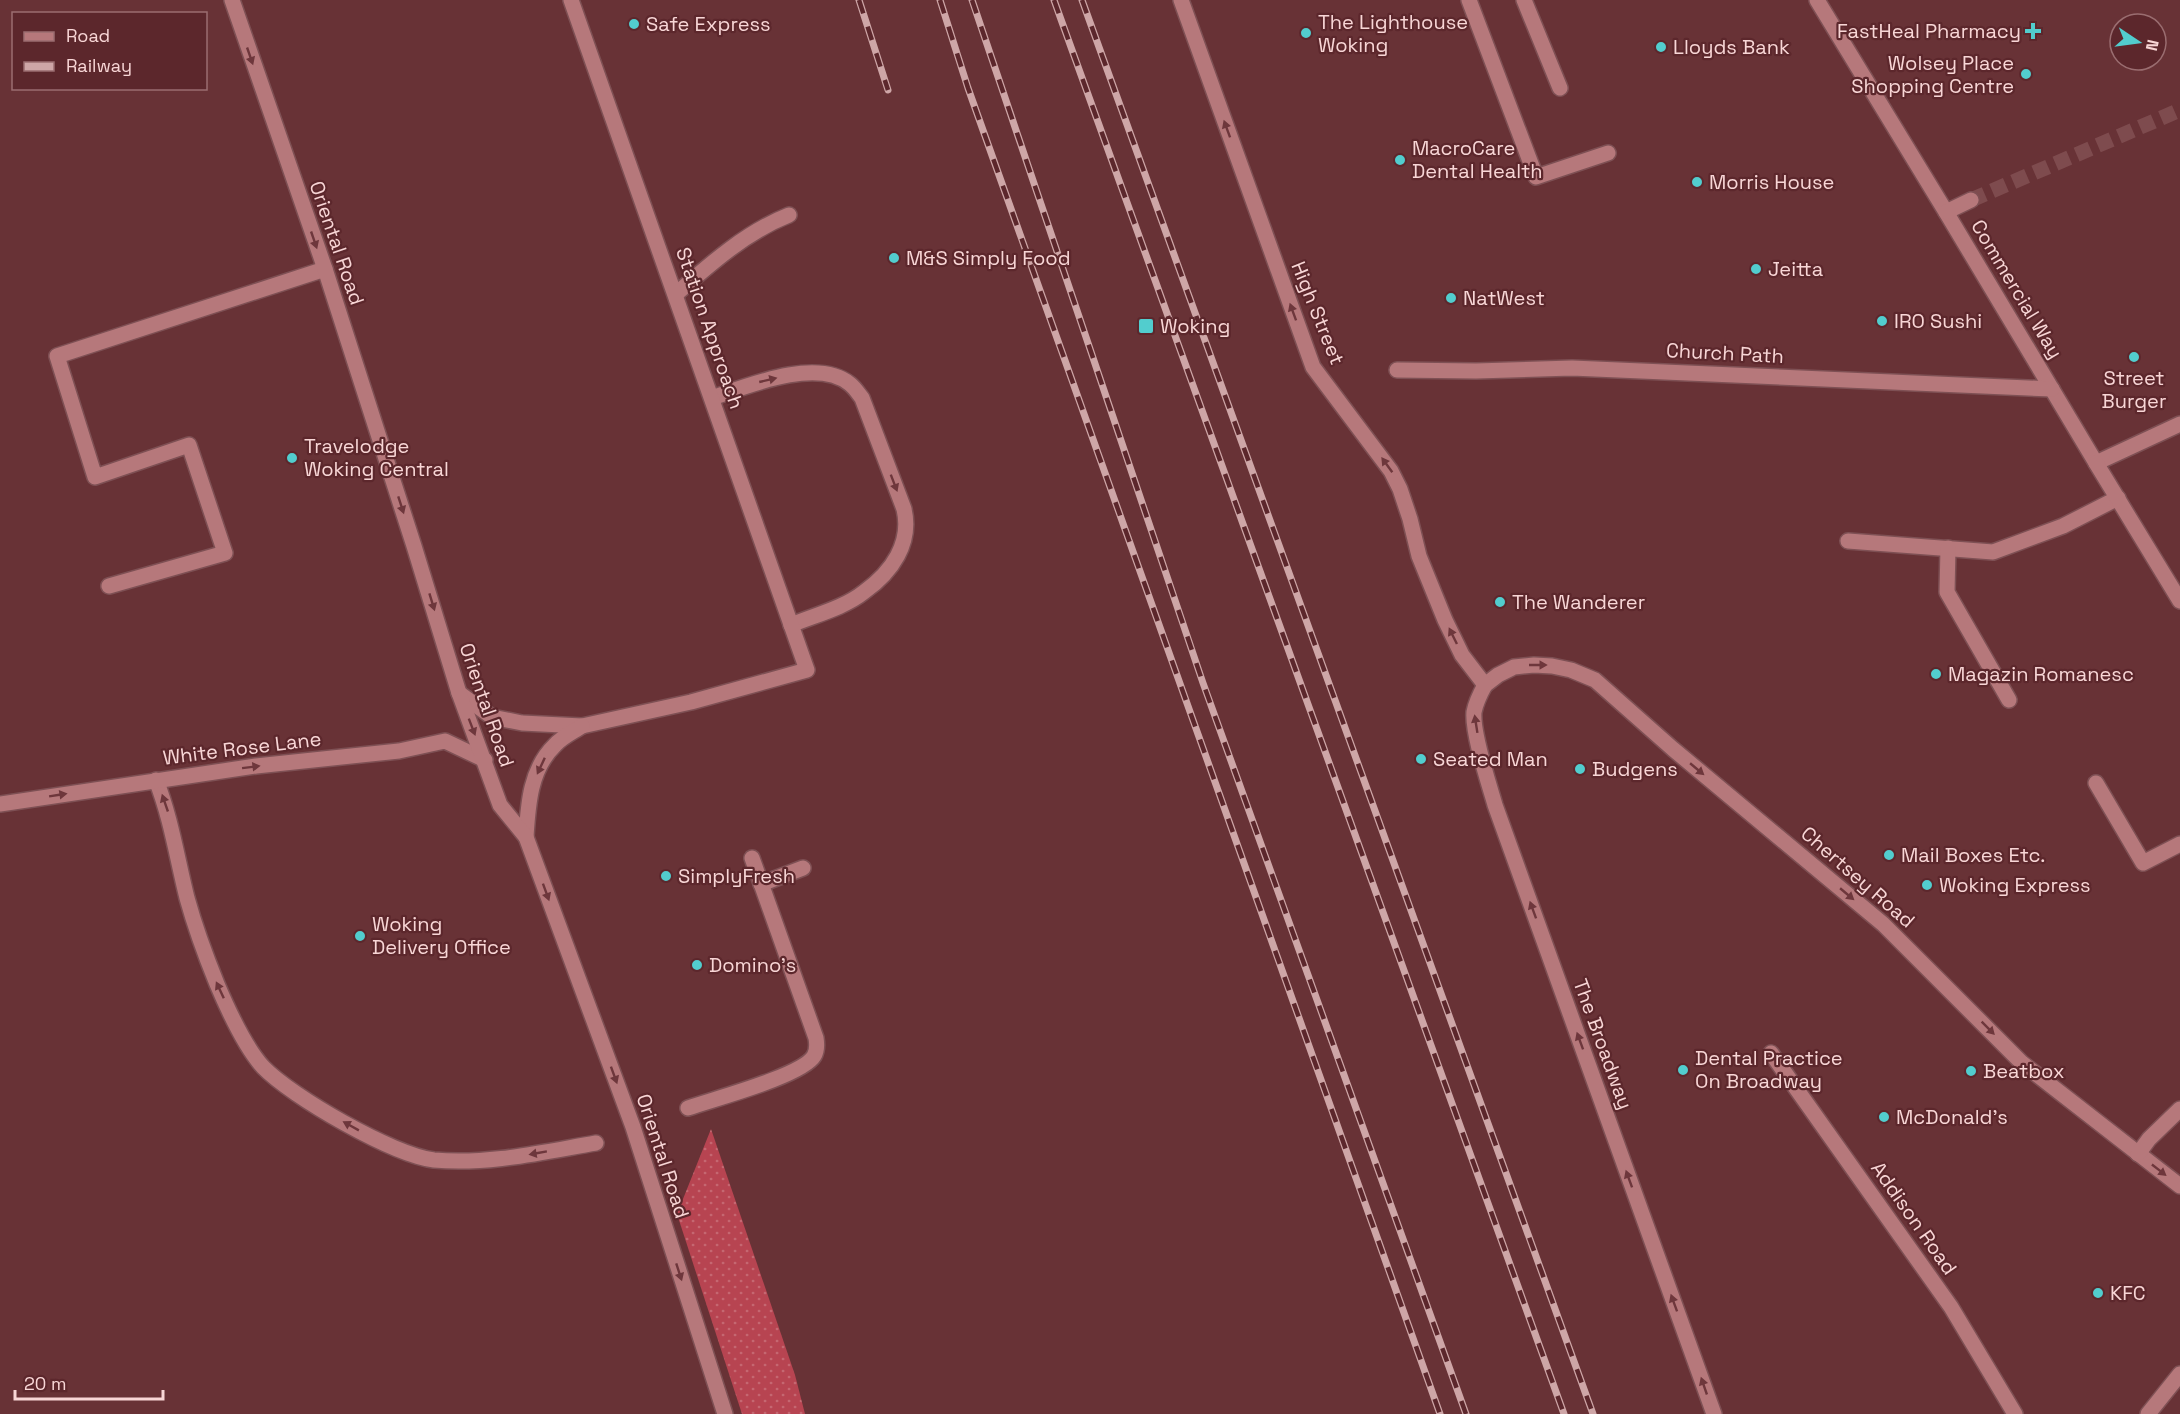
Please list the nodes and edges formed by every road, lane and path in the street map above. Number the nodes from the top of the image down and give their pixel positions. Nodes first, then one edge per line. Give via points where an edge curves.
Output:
1 (232, 0) edge
2 (571, 0) edge
3 (1181, 0) edge
4 (1469, 0) edge
5 (1524, 0) edge
6 (1817, 0) edge
7 (1560, 88) dead end
8 (1608, 153) dead end
9 (1971, 200) tunnel mouth
10 (1946, 212) junction
11 (789, 215) dead end
12 (325, 269) junction
13 (676, 294) junction
14 (1397, 370) dead end
15 (2052, 389) junction
16 (712, 398) junction
17 (2180, 424) edge
18 (2096, 463) junction
19 (2118, 498) junction
20 (1848, 541) dead end
21 (1948, 548) junction
22 (109, 586) dead end
23 (2180, 601) edge
24 (791, 625) junction
25 (1485, 685) junction
26 (459, 693) junction
27 (2009, 700) dead end
28 (582, 726) junction
29 (485, 760) junction
30 (156, 780) junction
31 (2096, 783) dead end
32 (0, 804) edge
33 (526, 837) junction
34 (2180, 844) edge
35 (752, 858) dead end
36 (803, 868) dead end
37 (761, 884) junction
38 (1771, 1053) dead end
39 (688, 1108) dead end
40 (2180, 1109) edge
41 (596, 1143) dead end
42 (2138, 1154) junction
43 (2180, 1186) edge
44 (2180, 1374) edge
45 (725, 1414) edge
46 (1714, 1414) edge
47 (2015, 1414) edge
48 (2148, 1414) edge

1 -> 12 street, Oriental Road
2 - 13 street, Station Approach
25 -> 3 street, High Street via 1462,655 1445,620 1391,471 1313,367
4 - 8 street via 1536,177
5 - 7 street
6 - 10 street, Commercial Way
9 - 10 street
10 - 15 street, Commercial Way
11 - 13 street via 755,232
12 - 22 street via 57,356 95,477 189,445 225,553
12 -> 26 street, Oriental Road
13 - 16 street, Station Approach
14 - 15 street, Church Path via 1572,368
15 - 18 street, Commercial Way
16 - 24 street, Station Approach
16 -> 24 street via 766,380 817,372 849,383 862,398 904,508 907,523 903,547 886,572 864,593
17 - 18 street
18 - 19 street, Commercial Way
19 - 21 street via 2063,526 1993,552
19 - 23 street, Commercial Way
20 - 21 street
21 - 27 street via 1947,592
24 - 28 street, Station Approach via 807,670 691,702
25 -> 42 street, Chertsey Road via 1514,667 1534,665 1570,670 1595,680 1883,924 2022,1063
46 -> 25 street, The Broadway via 1495,805 1474,714
26 - 28 street via 492,717
26 -> 29 street, Oriental Road
28 -> 33 street via 556,743 545,756 528,801
30 -> 29 street, White Rose Lane via 399,751 445,741
29 - 33 street, Oriental Road via 500,805
32 -> 30 street, White Rose Lane
41 -> 30 street via 496,1160 432,1160 365,1134 286,1087 263,1067 244,1040 217,984 188,899 167,808
31 - 34 street via 2143,863
33 -> 45 street, Oriental Road via 633,1127
35 - 37 street
36 - 37 street
37 - 39 street via 817,1047 806,1064 789,1073
38 - 47 street, Addison Road via 1951,1307
40 - 42 street
42 -> 43 street, Chertsey Road
44 - 48 street

